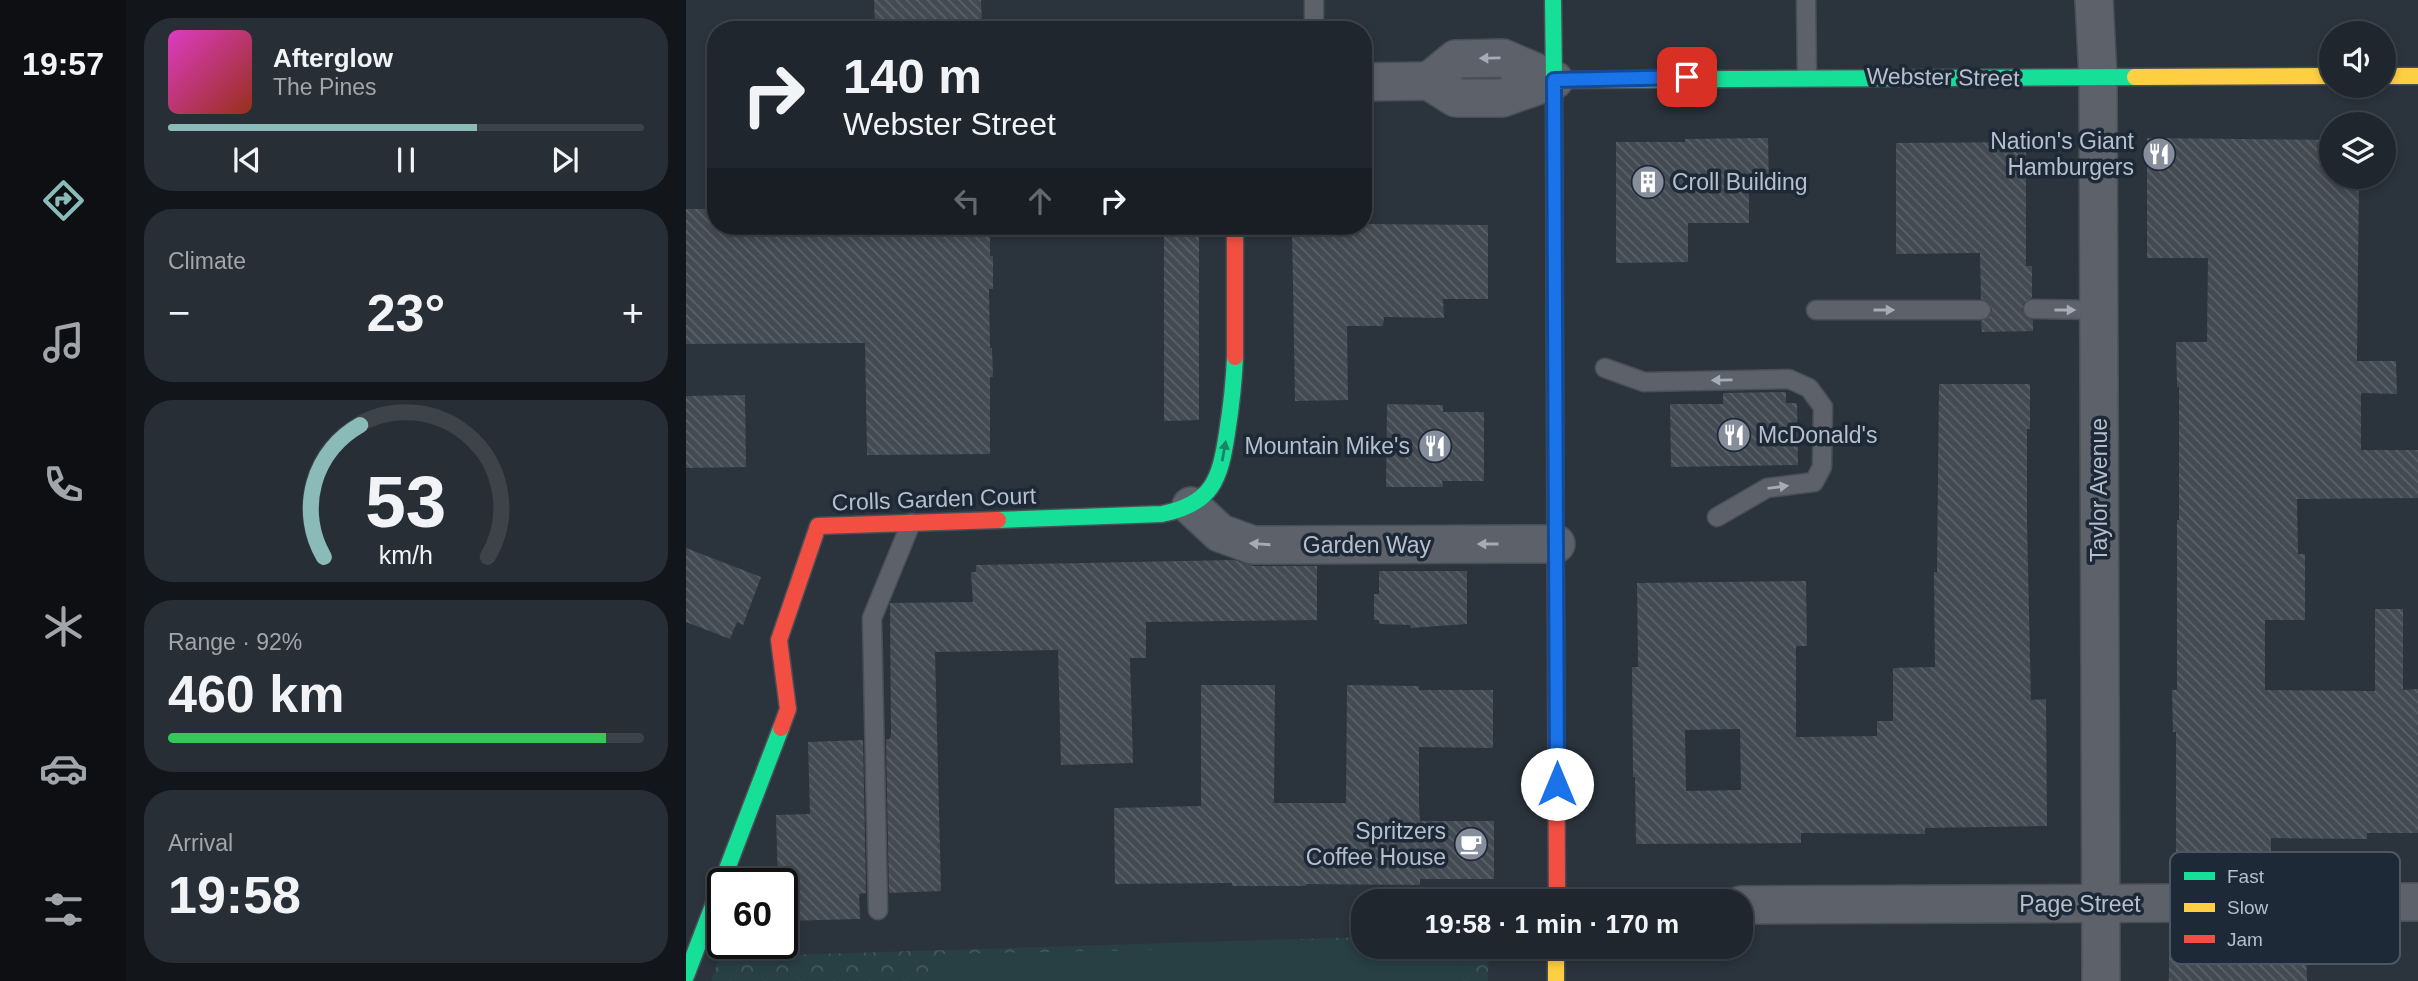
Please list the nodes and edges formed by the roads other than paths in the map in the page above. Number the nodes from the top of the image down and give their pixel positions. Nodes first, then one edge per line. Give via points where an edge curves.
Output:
1 (1314, 0) edge
2 (1553, 0) edge
3 (1806, 0) edge
4 (2094, 0) edge
5 (1314, 21) edge
6 (1807, 76) junction
7 (2319, 76) edge
8 (2396, 76) edge
9 (2418, 76) edge
10 (2098, 78) junction
11 (1554, 80) junction
12 (1372, 82) edge
13 (1235, 235) edge
14 (2033, 309) dead end
15 (1816, 310) dead end
16 (1981, 310) dead end
17 (2098, 310) junction
18 (1605, 368) dead end
19 (1191, 506) junction
20 (1717, 517) dead end
21 (911, 523) junction
22 (1556, 544) junction
23 (1557, 889) edge
24 (2400, 902) edge
25 (2418, 902) edge
26 (2101, 904) junction
27 (2170, 904) edge
28 (1753, 905) edge
29 (878, 911) dead end
30 (1556, 959) edge
31 (686, 976) edge
32 (1556, 981) edge
33 (2101, 981) edge

1 - 5 lane
2 - 11 main road
3 - 6 lane
4 - 10 street, Taylor Avenue
6 - 10 main road, Webster Street
6 - 11 main road, Webster Street
7 - 10 main road, Webster Street
8 - 9 main road
10 - 17 street, Taylor Avenue
11 - 12 street, Webster Street via 1502,98 1456,98 1429,81
11 - 22 main road
19 -> 13 main road via 1217,481 1234,398
14 -> 17 lane
15 -> 16 lane
17 - 26 street, Taylor Avenue
20 -> 18 lane via 1767,488 1814,482 1822,467 1823,407 1809,388 1789,379 1644,382
19 - 21 main road, Crolls Garden Court via 1161,514
22 -> 19 street, Garden Way via 1253,545 1220,533
21 - 29 lane via 872,618
21 - 31 main road, Crolls Garden Court via 818,526 779,640 788,709
22 - 23 main road
24 - 25 street, Page Street
26 - 27 street, Page Street
26 - 28 street, Page Street
26 - 33 street, Taylor Avenue
30 - 32 main road

